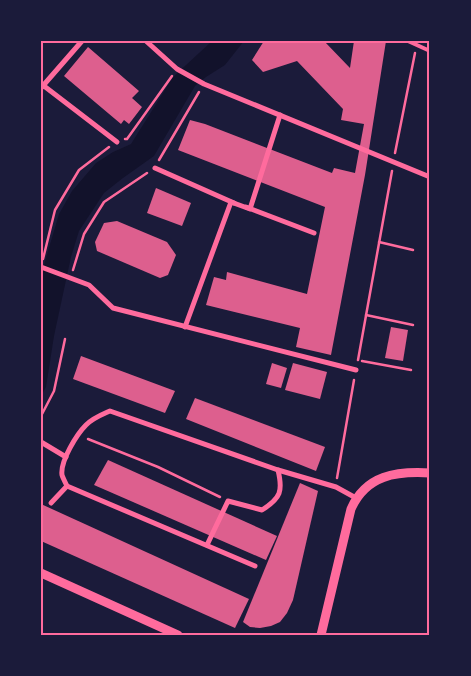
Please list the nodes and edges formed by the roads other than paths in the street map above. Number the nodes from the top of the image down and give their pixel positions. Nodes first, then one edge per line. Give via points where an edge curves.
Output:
1 (82, 41) edge
2 (146, 41) edge
3 (408, 41) edge
4 (430, 51) edge
5 (43, 87) edge
6 (280, 115) junction
7 (117, 142) road end
8 (155, 168) road end
9 (430, 177) edge
10 (231, 202) junction
11 (250, 208) junction
12 (314, 233) dead end
13 (41, 266) edge
14 (185, 327) junction
15 (356, 370) road end
16 (41, 442) edge
17 (66, 457) junction
18 (278, 470) junction
19 (430, 473) edge
20 (67, 486) junction
21 (356, 498) junction
22 (51, 503) dead end
23 (207, 546) junction
24 (255, 566) dead end
25 (41, 573) edge
26 (178, 635) edge
27 (321, 635) edge

1 - 5 street
2 - 6 street via 177,69 204,84
3 - 4 lane
5 - 7 street
6 - 9 street
6 - 11 street
8 - 10 street
10 - 11 street
10 - 14 street
11 - 12 street
13 - 14 street via 90,285 113,308
14 - 15 street
16 - 17 street
17 - 18 street via 86,425 110,411
17 - 20 street via 62,473
18 - 21 street via 336,487
18 - 23 street via 280,492 274,503 262,510 228,501
19 - 21 street via 392,475 376,480
20 - 22 street
20 - 23 street
21 - 27 street
23 - 24 street
25 - 26 street

